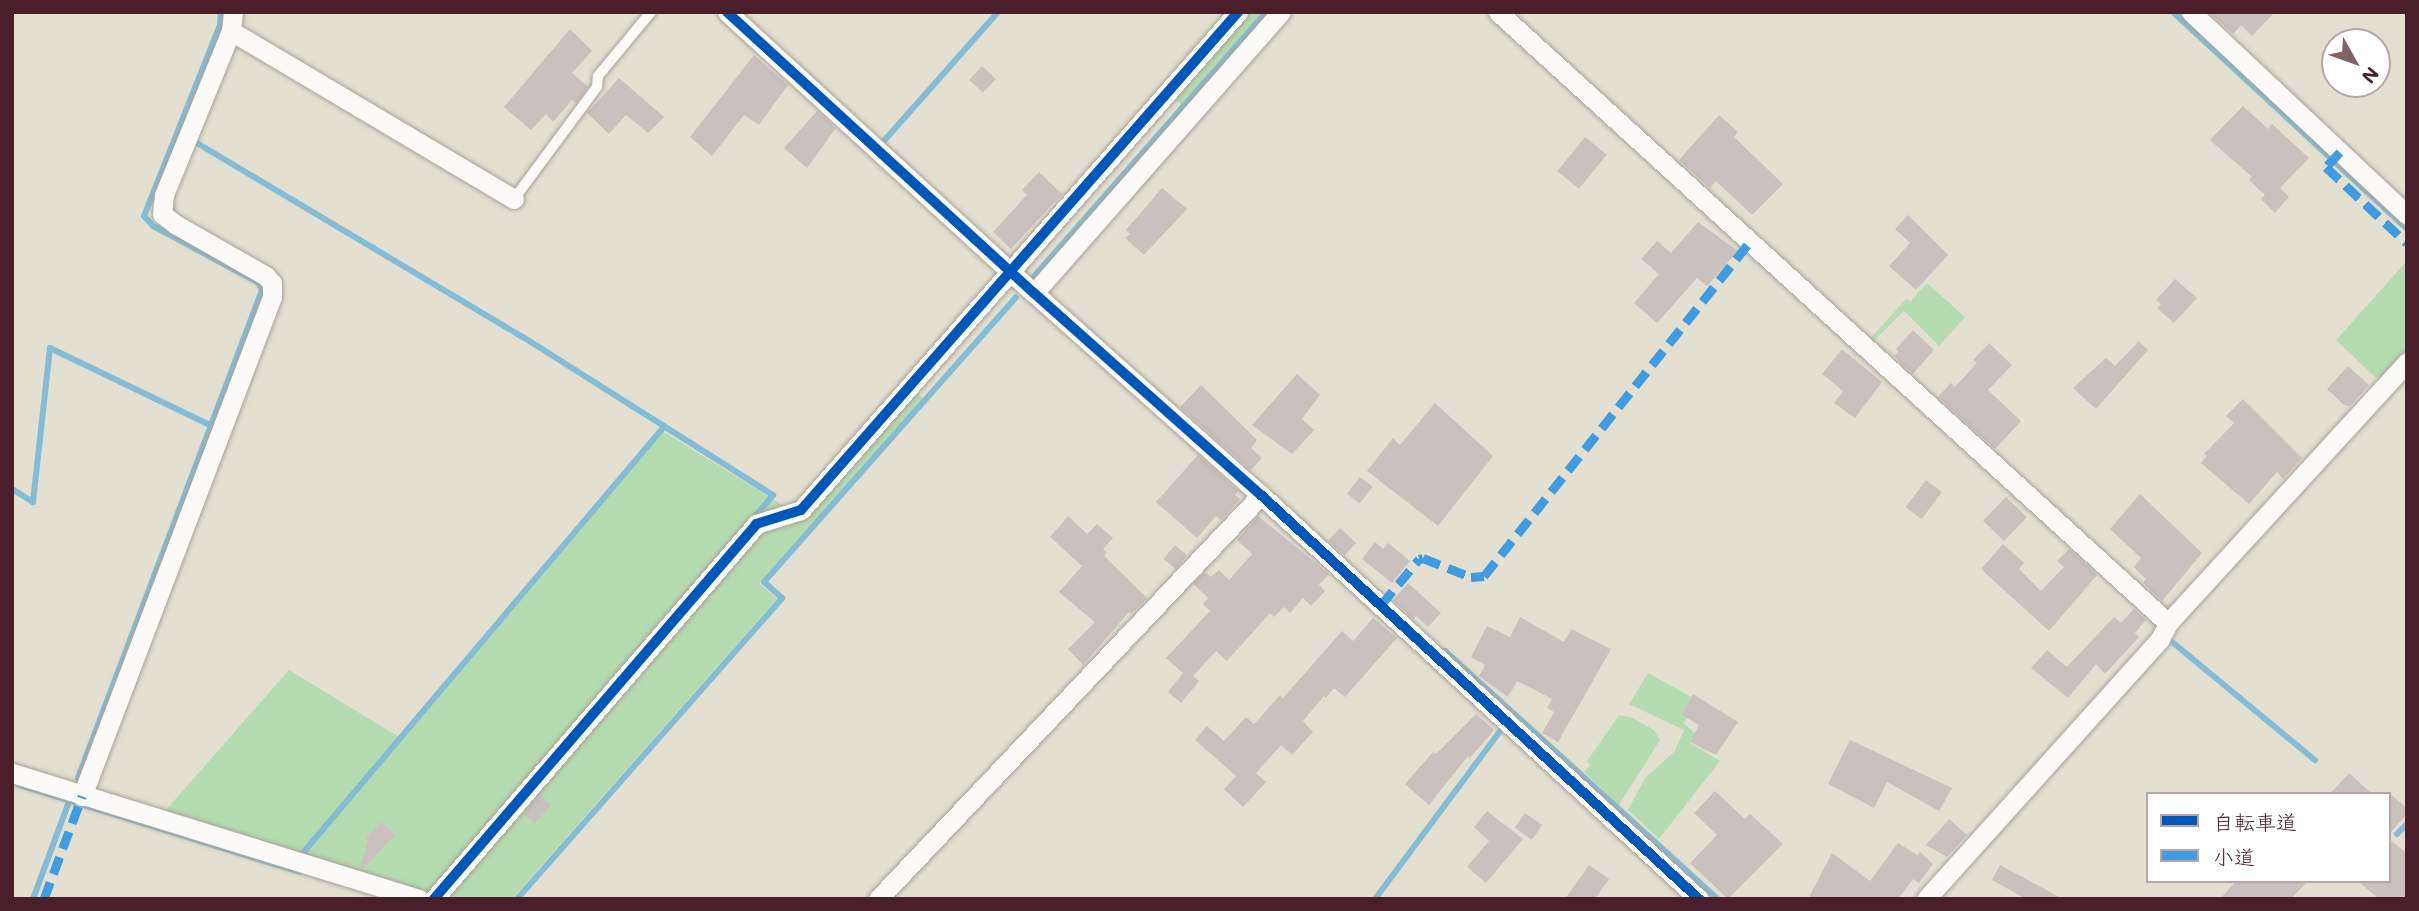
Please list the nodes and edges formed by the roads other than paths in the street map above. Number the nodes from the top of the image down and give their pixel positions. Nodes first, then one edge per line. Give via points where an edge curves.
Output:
1 (651, 12) edge
2 (727, 12) edge
3 (1238, 12) edge
4 (1281, 12) edge
5 (1498, 12) edge
6 (2191, 12) edge
7 (232, 22) edge
8 (514, 199) joint
9 (2407, 215) edge
10 (1016, 267) junction
11 (1039, 288) junction
12 (2407, 362) edge
13 (1261, 495) junction
14 (2168, 623) junction
15 (12, 773) edge
16 (82, 796) junction
17 (419, 899) edge
18 (434, 899) edge
19 (878, 899) edge
20 (1699, 899) edge
21 (1926, 899) edge

1 - 8 lane via 598,76 597,87
2 - 10 street
3 - 10 street
4 - 11 street
5 - 14 street
6 - 9 street
7 - 8 street
7 - 16 street via 164,195 162,214 266,276 272,283 272,297
10 - 11 street
10 - 18 street via 801,510 756,524
11 - 13 street
12 - 14 street
13 - 19 street
13 - 20 street
14 - 21 street via 2160,639
15 - 16 street
16 - 17 street

